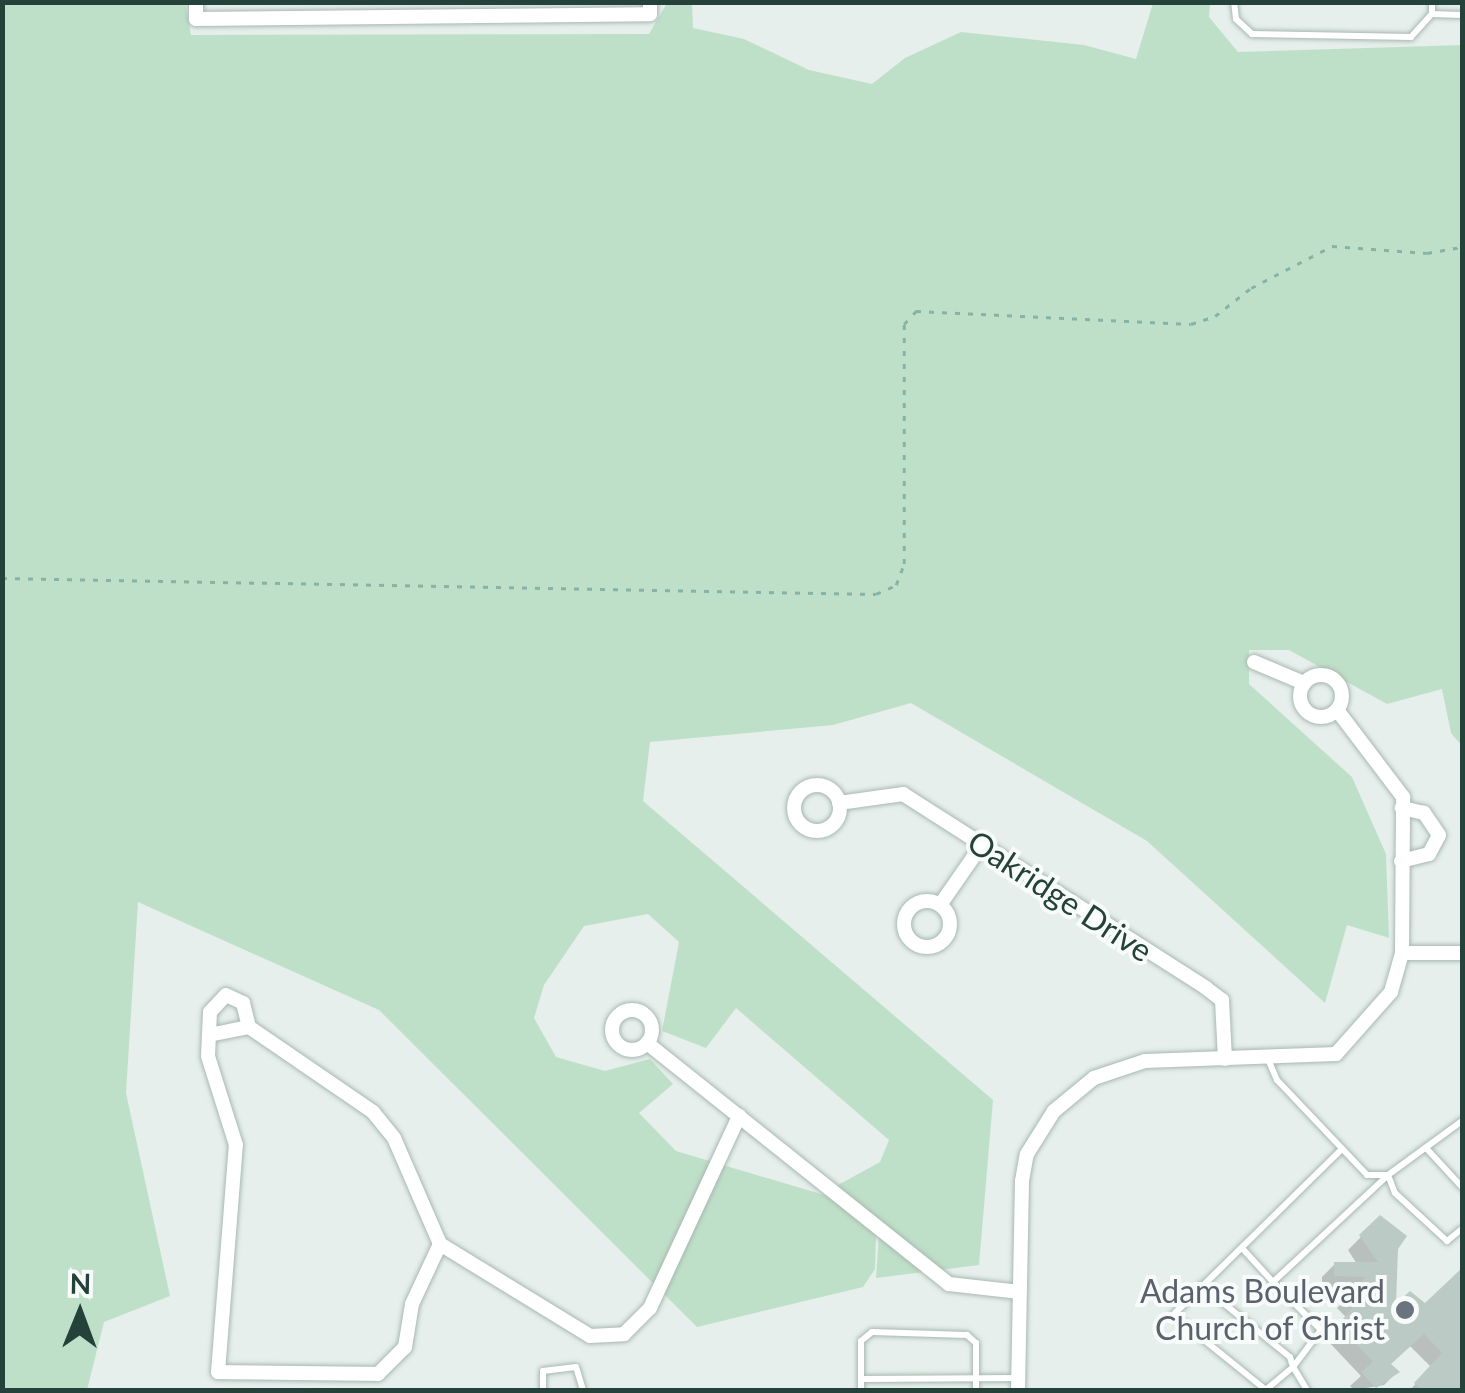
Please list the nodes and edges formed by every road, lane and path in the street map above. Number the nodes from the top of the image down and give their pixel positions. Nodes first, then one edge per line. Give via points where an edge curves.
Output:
1 (196, 2) edge
2 (650, 2) edge
3 (1234, 2) edge
4 (1432, 2) edge
5 (1432, 14) junction
6 (1462, 15) edge
7 (1462, 247) edge
8 (2, 578) edge
9 (1254, 662) dead end
10 (1304, 683) junction
11 (1337, 710) junction
12 (839, 802) dead end
13 (1402, 808) junction
14 (981, 846) junction
15 (1401, 860) junction
16 (940, 905) dead end
17 (1402, 953) junction
18 (1462, 953) edge
19 (248, 1027) junction
20 (209, 1035) junction
21 (646, 1043) dead end
22 (1268, 1058) junction
23 (1225, 1059) junction
24 (739, 1116) junction
25 (1462, 1121) edge
26 (1342, 1149) junction
27 (1427, 1149) junction
28 (1388, 1175) junction
29 (1462, 1187) edge
30 (1462, 1229) edge
31 (440, 1244) junction
32 (1242, 1248) junction
33 (1273, 1282) junction
34 (1201, 1285) junction
35 (1020, 1292) junction
36 (1293, 1367) junction
37 (976, 1378) junction
38 (861, 1379) junction
39 (1019, 1384) edge
40 (542, 1390) edge
41 (583, 1390) edge
42 (861, 1390) edge
43 (976, 1390) edge
44 (1307, 1390) edge

1 - 2 street via 196,19 650,14
3 - 5 lane via 1236,19 1252,34 1411,37
4 - 5 lane
5 - 6 lane
7 - 8 path via 1427,253 1332,246 1191,324 916,311 904,324 904,564 896,585 876,594
9 - 10 street
10 - 11 street via 1300,696 1309,714 1323,718
10 - 11 street via 1316,676 1336,681 1342,693
11 - 13 street via 1403,796
12 - 14 street, Oakridge Drive via 903,794
13 - 15 street
13 - 15 street via 1424,813 1439,835 1429,854
14 - 16 street
14 - 23 street, Oakridge Drive via 1222,1000
15 - 17 street
17 - 18 street
17 - 22 street via 1391,992 1336,1054
19 - 20 street
19 - 20 street via 244,1003 226,995 210,1012
19 - 31 street via 372,1112 394,1138
20 - 31 street via 208,1056 236,1144 218,1372 378,1374 405,1347 412,1304
21 - 24 street
22 - 23 street
22 - 26 lane via 1276,1080
23 - 35 street via 1126,1066 1094,1078 1054,1112 1028,1154 1022,1181
24 - 31 street via 650,1308 624,1334 590,1336
24 - 35 street via 949,1284
25 - 27 lane
26 - 28 lane via 1367,1175
26 - 32 lane
27 - 28 lane
27 - 29 lane
28 - 30 lane via 1395,1194 1447,1242
28 - 33 lane
32 - 33 lane
32 - 34 lane
33 - 36 lane via 1321,1330
34 - 36 lane via 1290,1357
34 - 36 lane via 1173,1315 1266,1390
35 - 39 street
36 - 44 lane
37 - 38 lane
37 - 38 lane via 976,1343 967,1335 872,1332 862,1342
37 - 39 lane
37 - 43 lane
38 - 42 lane
40 - 41 lane via 543,1371 550,1367 576,1367 583,1372

